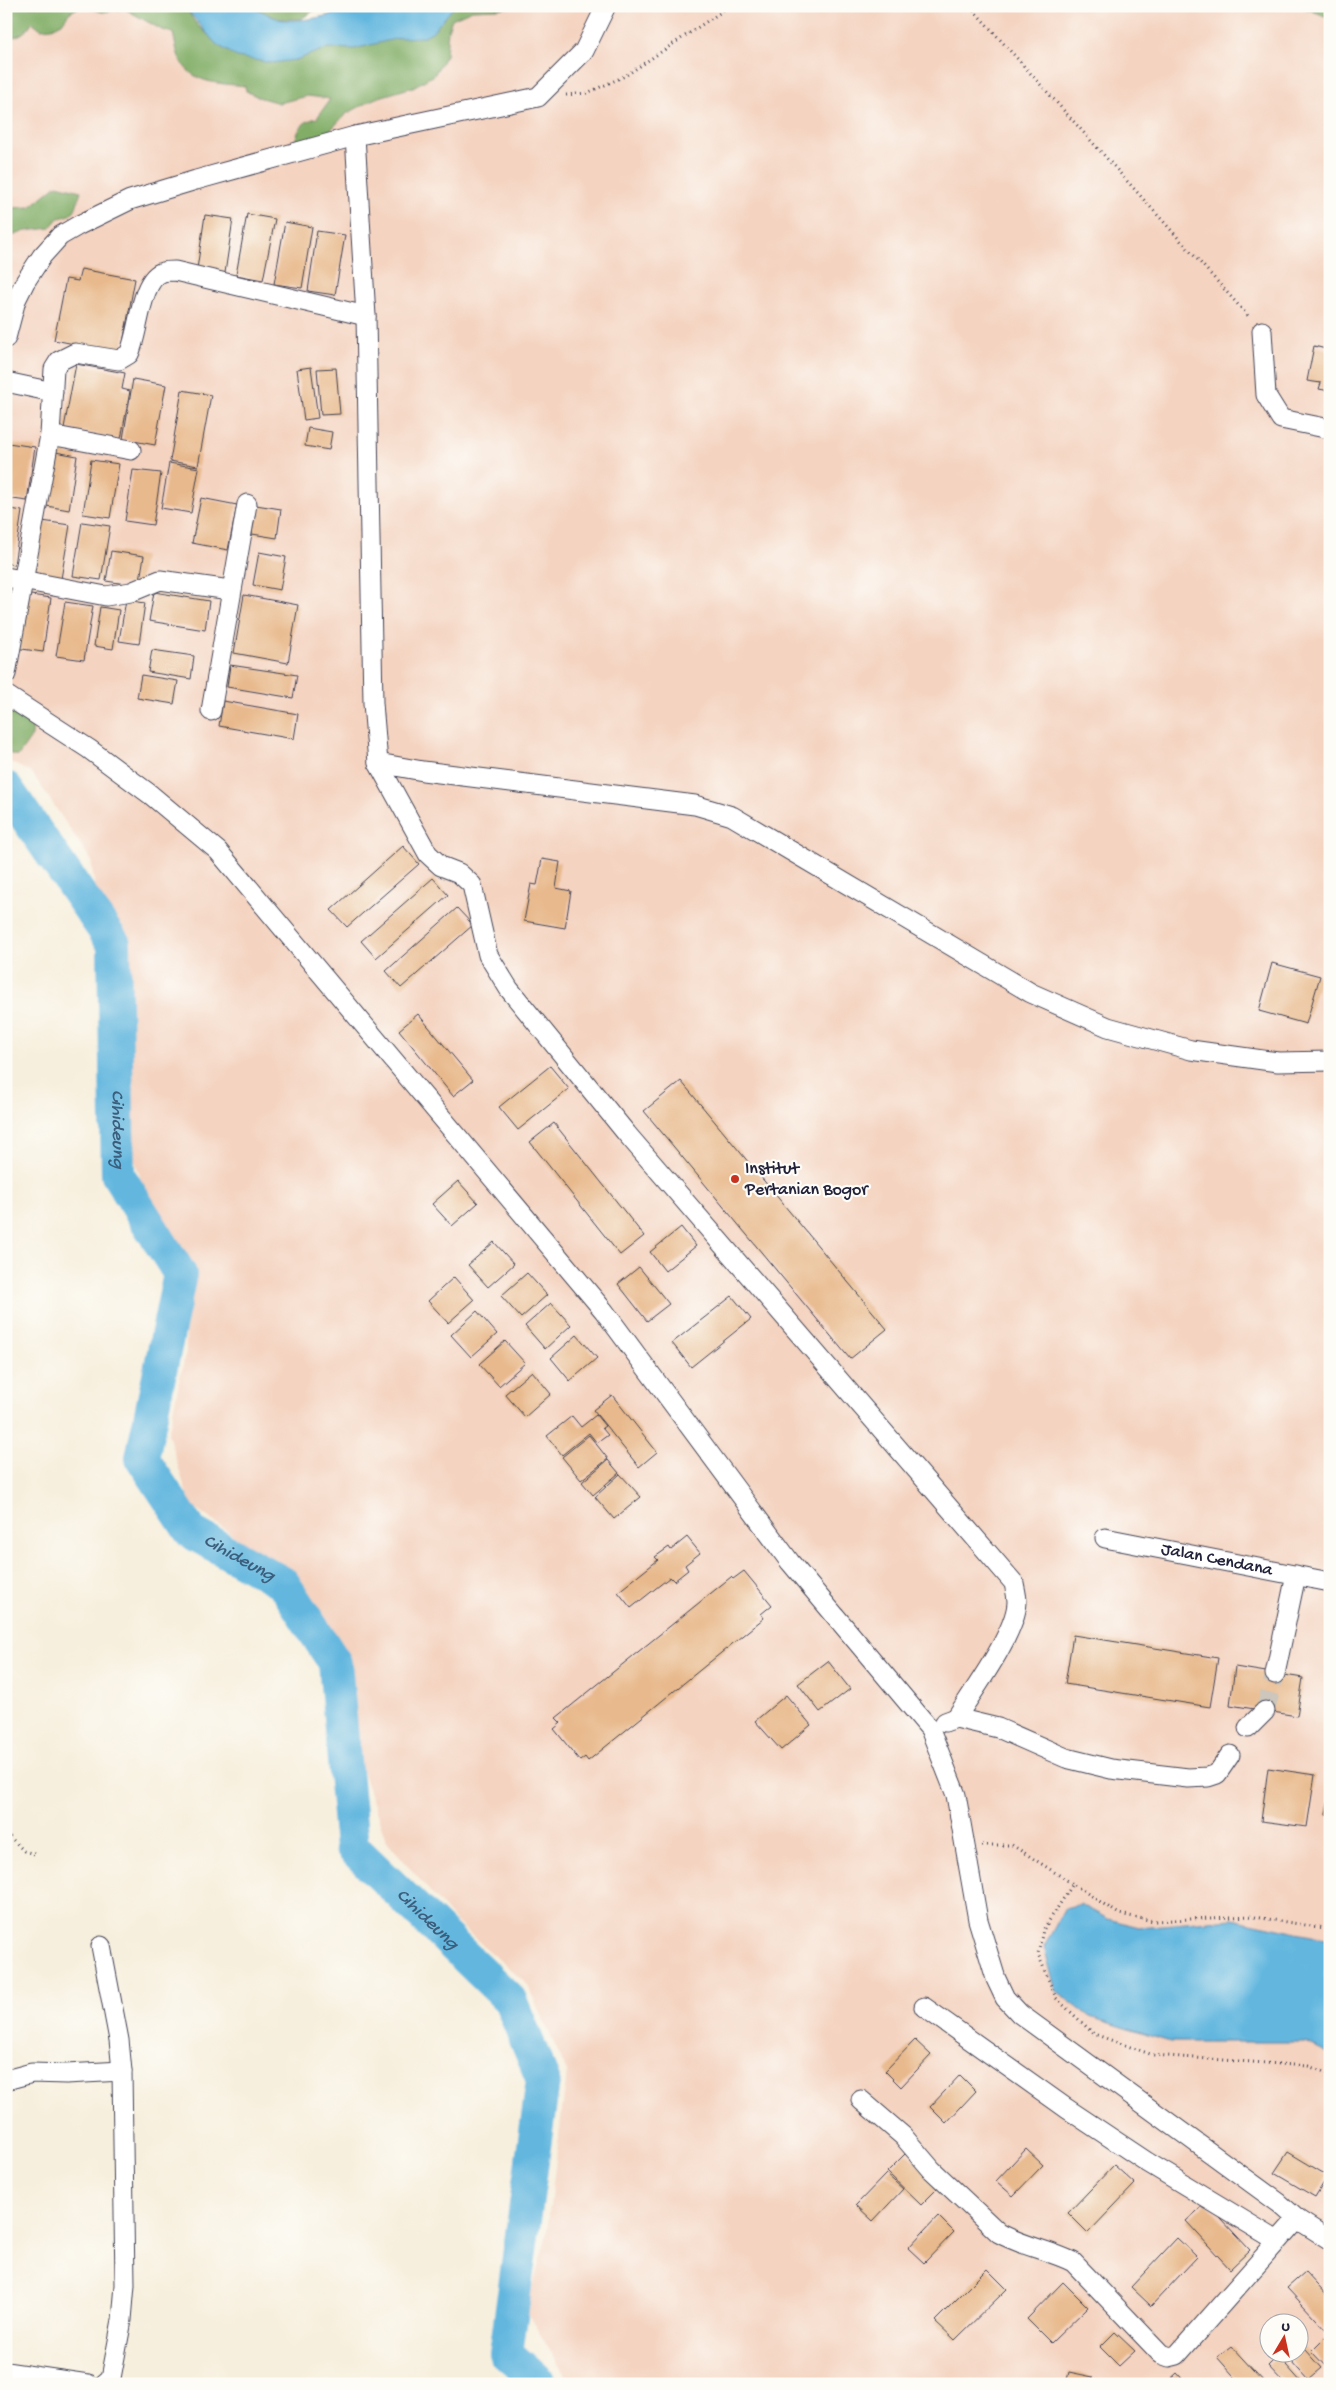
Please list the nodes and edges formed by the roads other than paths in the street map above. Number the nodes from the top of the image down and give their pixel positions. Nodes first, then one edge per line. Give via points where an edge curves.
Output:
1 (606, 6) edge
2 (356, 136) junction
3 (366, 316) junction
4 (1262, 331) road end
5 (6, 338) edge
6 (6, 382) edge
7 (54, 392) junction
8 (1330, 429) edge
9 (50, 434) junction
10 (131, 450) dead end
11 (247, 504) dead end
12 (15, 579) edge
13 (230, 590) junction
14 (6, 674) edge
15 (6, 695) edge
16 (211, 711) dead end
17 (378, 763) junction
18 (1330, 1061) edge
19 (1105, 1538) dead end
20 (1296, 1575) junction
21 (1330, 1582) edge
22 (1275, 1674) tunnel mouth
23 (1265, 1710) tunnel mouth
24 (956, 1718) junction
25 (1248, 1728) dead end
26 (930, 1729) junction
27 (1230, 1755) dead end
28 (101, 1946) dead end
29 (924, 2007) dead end
30 (122, 2072) junction
31 (6, 2080) edge
32 (861, 2100) dead end
33 (1297, 2219) junction
34 (1276, 2240) junction
35 (1330, 2240) edge
36 (6, 2372) edge
37 (88, 2384) edge
38 (104, 2384) edge

1 - 2 lane via 584,51 538,97
2 - 3 lane
2 - 5 lane via 130,200 60,236 25,282 16,300
3 - 7 lane via 175,271 162,272 146,288 129,354 119,360 75,353 64,356 54,369
3 - 17 lane via 373,702
4 - 8 lane via 1266,395 1281,419
6 - 7 lane
7 - 9 lane
9 - 10 lane
9 - 12 lane
11 - 13 lane
12 - 13 lane via 106,596 131,592 160,580
12 - 14 lane
13 - 16 lane
15 - 26 lane via 97,755 218,850 604,1311 790,1562
17 - 18 lane via 695,805 732,816 1031,994 1108,1027 1191,1050 1278,1062
17 - 24 lane via 428,854 472,885 488,955 509,989 627,1134 1014,1583 1017,1603 1010,1626
19 - 20 lane, Jalan Cendana
20 - 21 lane, Jalan Cendana
20 - 22 lane
23 - 25 lane
24 - 26 lane
24 - 27 lane via 998,1728 1066,1758 1111,1769 1188,1778 1208,1777 1217,1774
26 - 33 lane via 956,1795 978,1920 1005,1998 1020,2014 1280,2203
28 - 30 lane
29 - 34 lane via 1066,2108
30 - 31 lane via 32,2073
30 - 38 lane via 125,2285 116,2356 111,2378
32 - 34 lane via 1000,2233 1073,2262 1161,2354 1177,2355
33 - 34 lane
33 - 35 lane
36 - 37 lane

